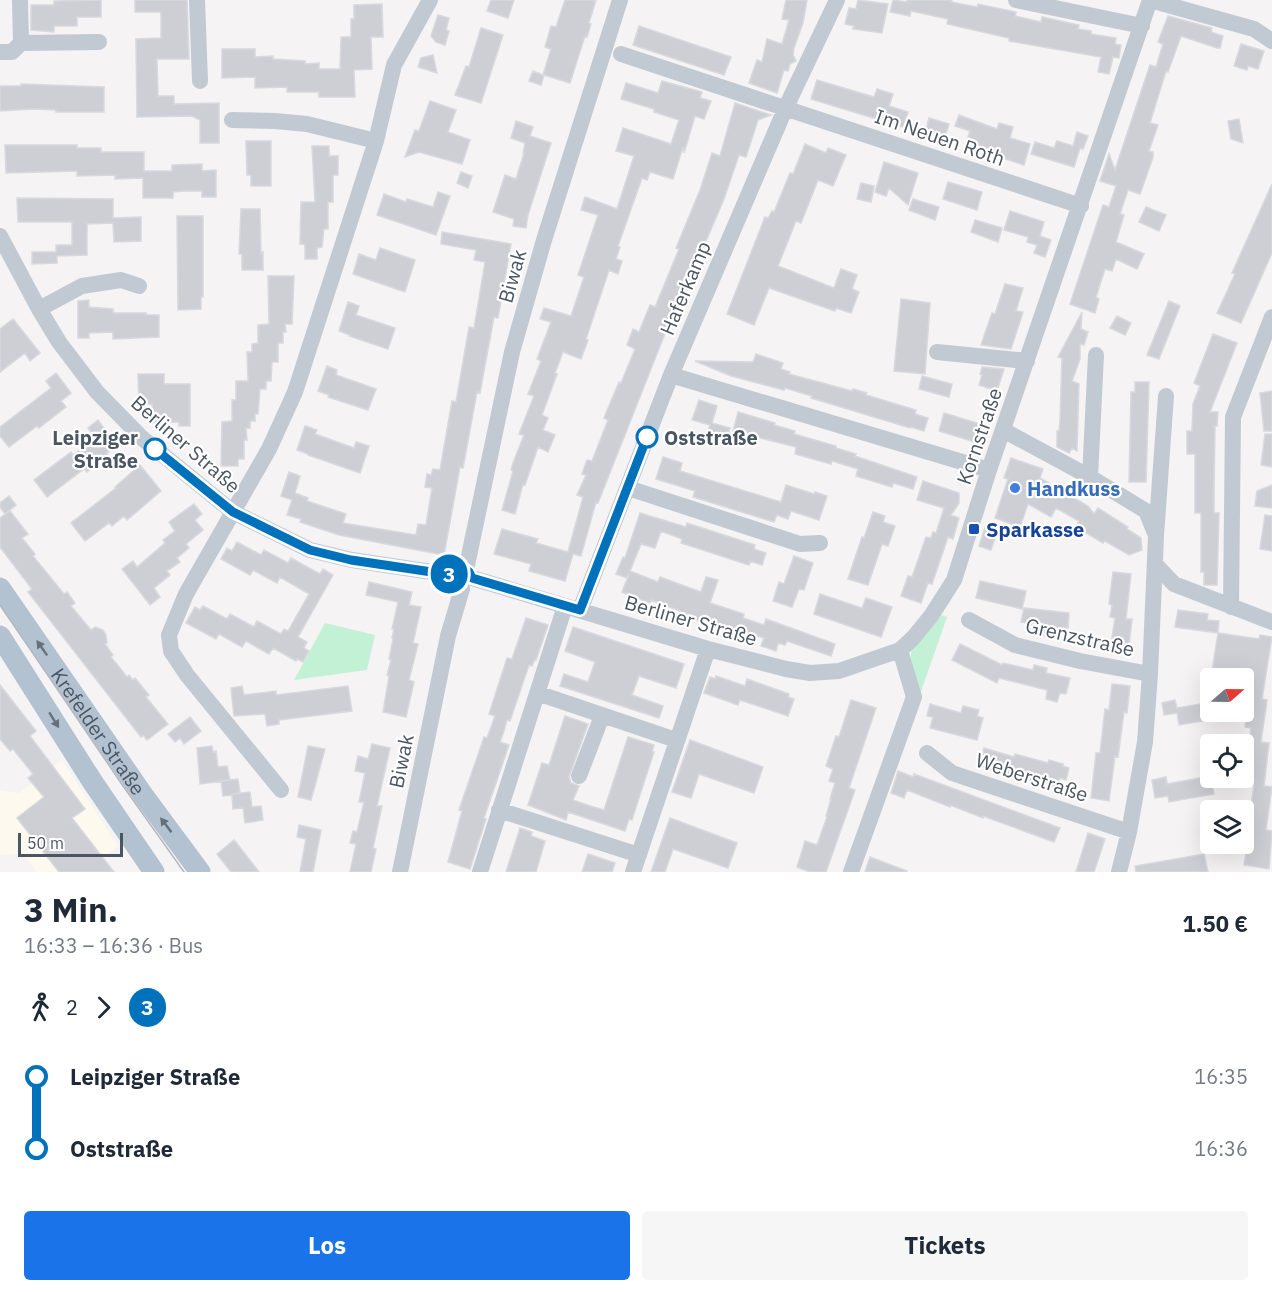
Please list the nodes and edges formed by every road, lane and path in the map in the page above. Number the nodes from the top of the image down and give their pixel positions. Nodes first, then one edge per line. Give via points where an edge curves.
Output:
1 (20, 0) edge
2 (197, 0) edge
3 (430, 0) edge
4 (620, 0) edge
5 (837, 0) edge
6 (1016, 0) edge
7 (1150, 0) edge
8 (1142, 26) junction
9 (1272, 41) edge
10 (99, 42) dead end
11 (21, 43) junction
12 (0, 52) edge
13 (621, 54) dead end
14 (200, 81) dead end
15 (786, 107) junction
16 (232, 120) dead end
17 (376, 141) junction
18 (1081, 206) junction
19 (0, 236) edge
20 (139, 286) dead end
21 (39, 309) junction
22 (1272, 317) edge
23 (937, 352) dead end
24 (1096, 355) dead end
25 (1028, 361) junction
26 (671, 375) junction
27 (1166, 396) dead end
28 (1003, 430) junction
29 (989, 470) junction
30 (1090, 477) junction
31 (628, 488) junction
32 (233, 512) junction
33 (1156, 536) junction
34 (820, 543) dead end
35 (1156, 566) junction
36 (463, 578) junction
37 (0, 588) edge
38 (1231, 607) junction
39 (573, 608) junction
40 (969, 620) dead end
41 (1272, 622) edge
42 (0, 636) edge
43 (708, 649) junction
44 (900, 650) junction
45 (1150, 674) junction
46 (537, 693) junction
47 (602, 716) junction
48 (676, 740) junction
49 (927, 753) dead end
50 (579, 776) dead end
51 (281, 790) dead end
52 (499, 810) junction
53 (1129, 832) junction
54 (639, 855) junction
55 (154, 872) edge
56 (200, 872) edge
57 (400, 872) edge
58 (480, 872) edge
59 (633, 872) edge
60 (851, 872) edge
61 (1119, 872) edge

1 - 11 street
2 - 14 street
3 - 17 street via 394,65
4 - 36 street, Biwak via 513,351
5 - 15 street, Haferkamp
6 - 8 street
7 - 8 street, Kornstraße
7 - 9 street via 1254,28
8 - 18 street, Kornstraße
10 - 11 street
11 - 12 street via 12,52
13 - 15 street
15 - 18 street, Im Neuen Roth
15 - 26 street, Haferkamp
16 - 17 street via 307,124
17 - 32 street via 295,392 269,449
18 - 25 street, Kornstraße
19 - 21 street, Berliner Straße
20 - 21 street via 121,280 82,286
21 - 32 street, Berliner Straße via 97,392 142,438
22 - 38 street via 1233,417
23 - 25 street
24 - 30 street
25 - 28 street, Kornstraße
26 - 29 street
26 - 31 street, Haferkamp
27 - 33 street, Grenzstraße
28 - 29 street, Kornstraße
28 - 30 street, Grenzstraße
29 - 44 street, Kornstraße via 954,580 931,616
30 - 33 street, Grenzstraße via 1146,511
31 - 34 street via 800,544
31 - 39 street, Haferkamp
32 - 36 street, Berliner Straße via 310,550
32 - 51 street via 186,594 169,635 171,651
33 - 35 street, Grenzstraße
35 - 38 street via 1174,584
35 - 45 street, Grenzstraße
36 - 39 street, Berliner Straße
36 - 57 street, Biwak
56 -> 37 main road, Krefelder Straße
38 - 41 street
39 - 43 street, Berliner Straße
39 - 46 street, Haferkamp
40 - 45 street, Grenzstraße via 1015,645
42 -> 55 main road, Krefelder Straße
43 - 44 street, Berliner Straße via 810,673 839,671
43 - 48 street
44 - 60 street via 914,698
45 - 53 street via 1145,742
46 - 47 street
46 - 52 street, Haferkamp
47 - 48 street
47 - 50 street
48 - 54 street
49 - 53 street, Weberstraße via 952,773
52 - 54 street
52 - 58 street, Haferkamp
53 - 61 street
54 - 59 street

